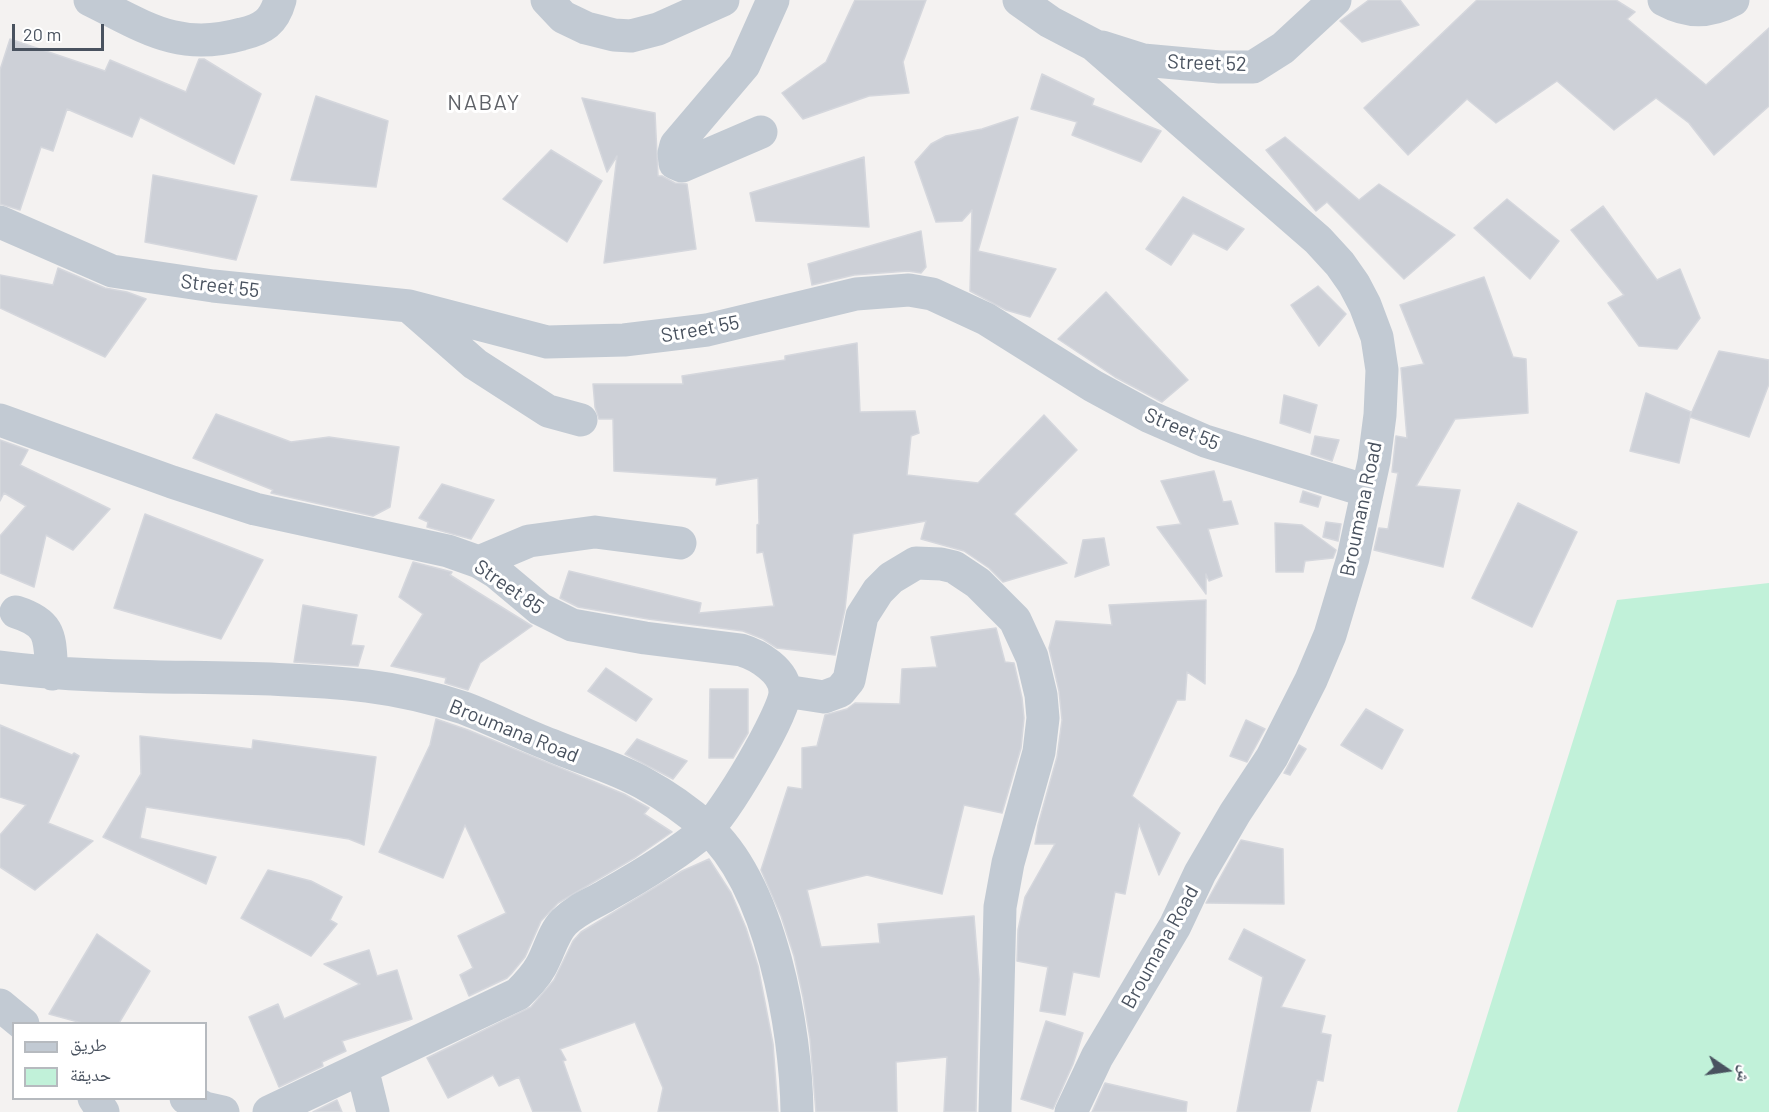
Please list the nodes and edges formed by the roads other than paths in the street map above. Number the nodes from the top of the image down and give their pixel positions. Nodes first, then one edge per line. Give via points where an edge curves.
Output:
1 (90, 0) edge
2 (280, 0) edge
3 (547, 0) edge
4 (723, 0) edge
5 (773, 0) edge
6 (1019, 0) edge
7 (1335, 0) edge
8 (1664, 0) edge
9 (1733, 0) edge
10 (1094, 45) junction
11 (761, 132) dead end
12 (0, 222) edge
13 (409, 306) junction
14 (0, 420) edge
15 (581, 420) dead end
16 (1367, 491) junction
17 (680, 543) dead end
18 (479, 562) junction
19 (16, 612) dead end
20 (0, 668) edge
21 (52, 674) junction
22 (785, 692) junction
23 (708, 829) junction
24 (0, 1005) edge
25 (22, 1022) edge
26 (362, 1068) junction
27 (190, 1100) edge
28 (223, 1112) edge
29 (269, 1112) edge
30 (373, 1112) edge
31 (797, 1112) edge
32 (995, 1112) edge
33 (1071, 1112) edge

1 - 2 street via 147,28 178,39 205,42 261,29 277,11
3 - 4 street via 563,17 586,28 631,36 658,30
5 - 11 street via 744,65 676,145 675,163 682,166
6 - 10 street, Broumana Road
7 - 10 street, Street 52 via 1283,48 1253,67 1143,60
8 - 9 street via 1694,11
10 - 16 street, Broumana Road via 1318,240 1354,284 1377,337 1382,370 1380,415
12 - 13 street, Street 55 via 112,271 213,286
13 - 15 street via 475,364 548,411
13 - 16 street, Street 55 via 547,342 584,342 707,330 856,294 932,294 986,319 1150,417 1206,441
14 - 18 street, Street 85 via 255,509 448,551
16 - 33 street, Broumana Road via 1353,558 1330,635 1311,680 1272,756 1200,873 1175,926 1097,1057
17 - 18 street via 595,532 529,541
18 - 22 street, Street 85 via 540,609 572,624 751,653 772,667
19 - 21 street via 41,624 49,639
20 - 21 street, Broumana Road
21 - 23 street, Broumana Road via 295,681 368,686 426,698 465,709 642,782
22 - 23 street via 780,710 745,776
22 - 32 street via 824,697 840,691 849,680 862,616 891,578 916,563 954,567 978,583 1015,620 1032,657 1041,695 1042,727 1000,907
23 - 26 street via 661,863 589,903 564,922 533,980 518,994
23 - 31 street, Broumana Road via 733,855 751,889 772,949 792,1035
24 - 25 street
26 - 29 street
26 - 30 street
27 - 28 street

